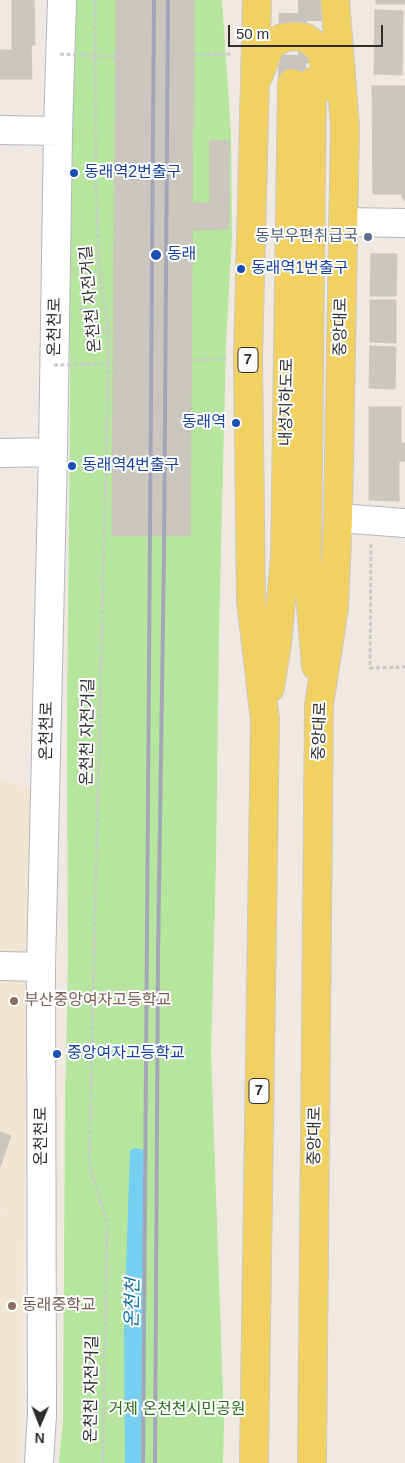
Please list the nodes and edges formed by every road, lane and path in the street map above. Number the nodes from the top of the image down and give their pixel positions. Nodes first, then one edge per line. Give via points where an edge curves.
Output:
1 (62, 0) edge
2 (95, 0) edge
3 (257, 0) edge
4 (335, 0) edge
5 (255, 53) junction
6 (60, 54) junction
7 (194, 55) dead end
8 (116, 57) dead end
9 (302, 83) tunnel mouth
10 (255, 90) junction
11 (346, 126) junction
12 (0, 130) edge
13 (58, 131) junction
14 (343, 222) junction
15 (405, 223) edge
16 (248, 358) junction
17 (191, 360) dead end
18 (113, 364) dead end
19 (54, 365) junction
20 (54, 452) junction
21 (0, 453) edge
22 (338, 518) junction
23 (371, 521) junction
24 (405, 523) edge
25 (296, 557) junction
26 (405, 667) edge
27 (319, 705) junction
28 (265, 720) junction
29 (0, 966) edge
30 (41, 967) junction
31 (39, 1463) edge
32 (103, 1463) edge
33 (254, 1463) edge
34 (312, 1463) edge

1 - 6 street, 온천천로
2 - 32 path, 온천천 자전거길 via 99,267 109,335 89,1164 107,1222
3 - 5 main road, 7
4 - 11 main road, 중앙대로
5 - 7 path
5 - 10 main road, 7
6 - 8 path, bridge
6 - 13 street, 온천천로
9 - 25 main road, 내성지하도로
10 - 11 main road via 270,46 282,38 306,38 319,48
10 - 16 main road, 7
11 - 14 main road, 중앙대로
12 - 13 street
13 - 19 street, 온천천로
14 - 15 street
14 - 22 main road, 중앙대로
16 - 17 path
16 - 28 main road, 7 via 251,602
18 - 19 path, bridge
19 - 20 street, 온천천로
20 - 21 street
20 - 30 street, 온천천로
22 - 23 street
22 - 27 main road, 중앙대로 via 334,608
23 - 24 street
23 - 26 path via 370,668
25 - 27 main road, 내성지하도로 via 310,609
25 - 28 main road, 내성지하도로
27 - 34 main road, 중앙대로
28 - 33 main road, 7
29 - 30 street
30 - 31 street, 온천천로 via 42,1415

